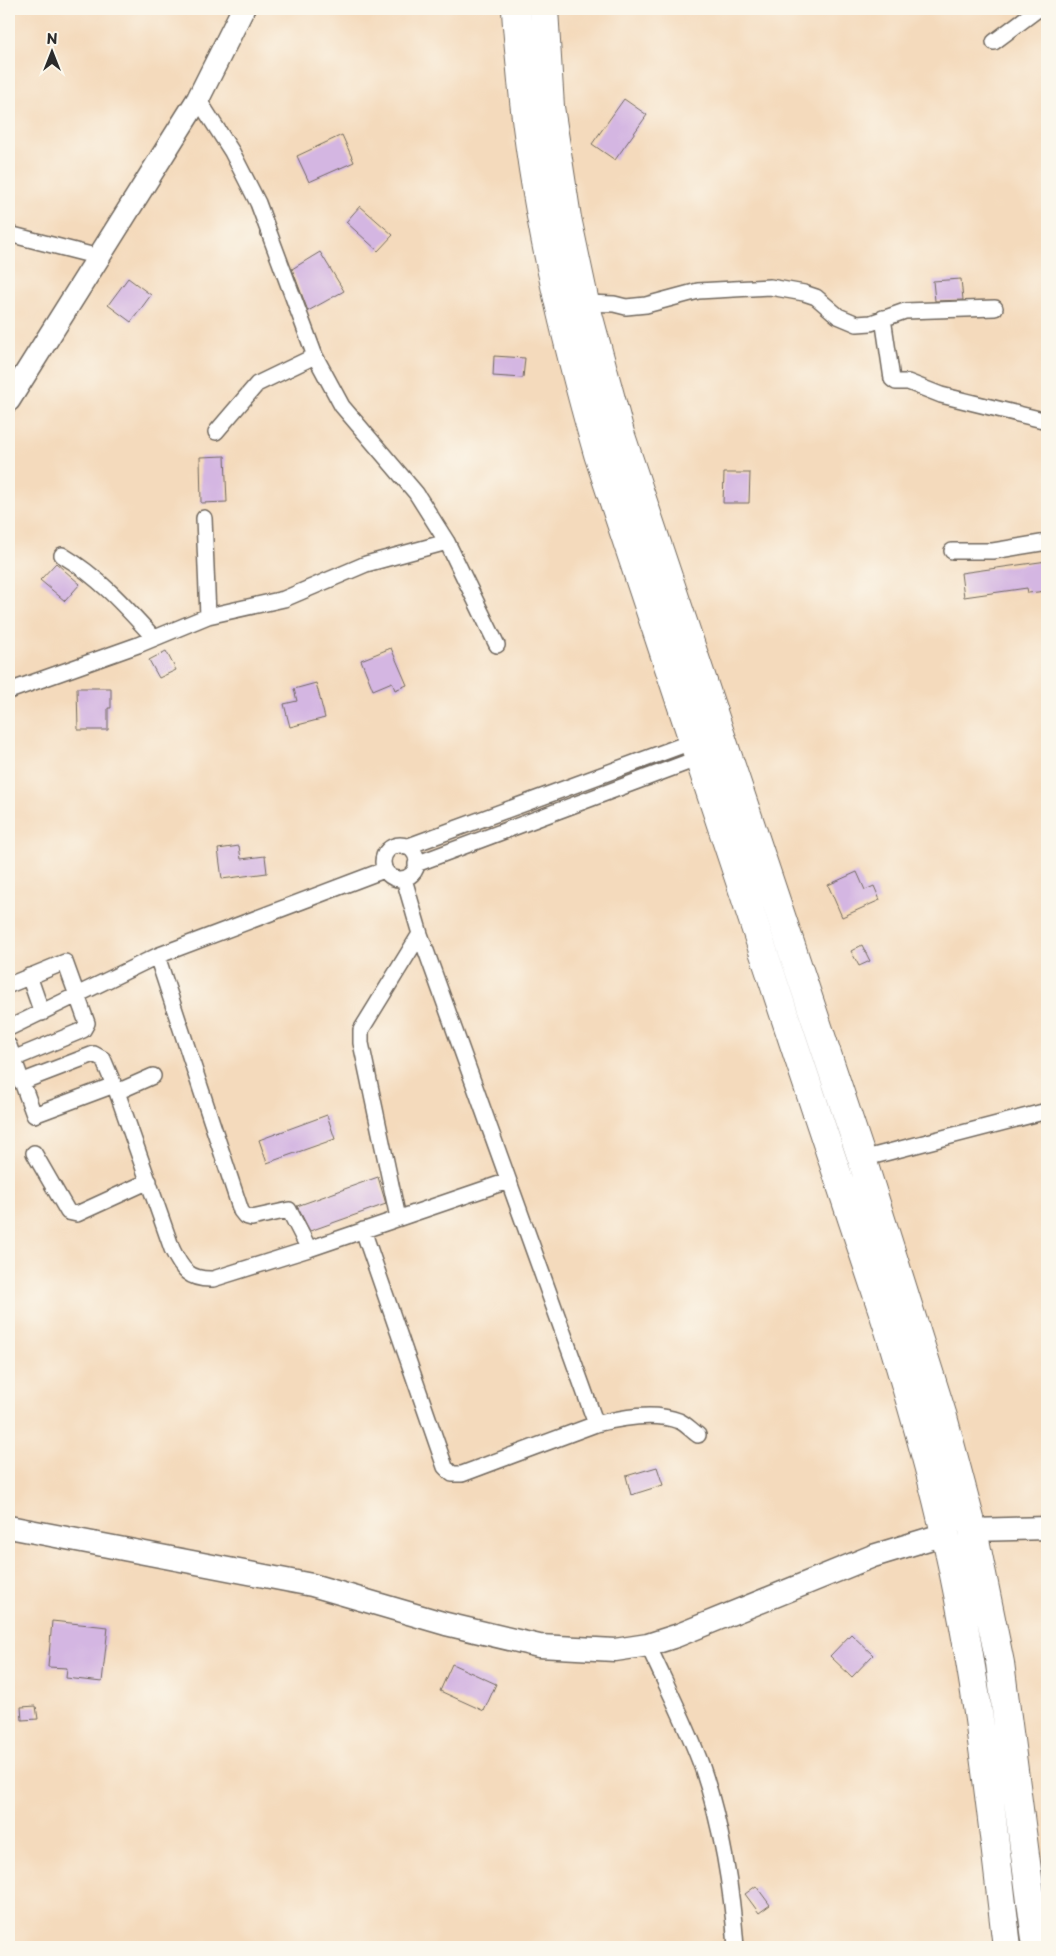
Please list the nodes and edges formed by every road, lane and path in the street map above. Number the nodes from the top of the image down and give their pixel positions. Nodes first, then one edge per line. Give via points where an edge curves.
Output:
1 (243, 9) edge
2 (516, 9) edge
3 (544, 9) edge
4 (1038, 9) edge
5 (994, 42) dead end
6 (198, 99) junction
7 (9, 234) edge
8 (99, 257) junction
9 (585, 303) junction
10 (995, 308) dead end
11 (883, 318) junction
12 (315, 356) junction
13 (9, 400) edge
14 (1047, 421) edge
15 (216, 432) dead end
16 (204, 518) dead end
17 (447, 542) junction
18 (1047, 542) edge
19 (952, 551) dead end
20 (62, 555) dead end
21 (208, 616) junction
22 (154, 638) junction
23 (497, 645) dead end
24 (9, 691) edge
25 (696, 749) junction
26 (406, 847) junction
27 (416, 864) junction
28 (384, 870) junction
29 (404, 879) junction
30 (420, 934) junction
31 (157, 956) junction
32 (29, 976) junction
33 (9, 985) edge
34 (76, 996) junction
35 (42, 1013) junction
36 (9, 1028) edge
37 (53, 1042) junction
38 (11, 1052) edge
39 (62, 1066) junction
40 (153, 1076) dead end
41 (21, 1082) junction
42 (116, 1088) junction
43 (1047, 1111) edge
44 (34, 1153) dead end
45 (862, 1159) junction
46 (149, 1181) junction
47 (508, 1181) junction
48 (398, 1218) junction
49 (364, 1230) junction
50 (309, 1249) junction
51 (596, 1424) junction
52 (698, 1435) dead end
53 (9, 1527) edge
54 (1047, 1528) edge
55 (973, 1530) junction
56 (945, 1534) junction
57 (648, 1645) junction
58 (736, 1947) edge
59 (1007, 1947) edge
60 (1037, 1947) edge

1 - 6 street
2 - 25 highway via 527,136 568,350 598,454
3 - 9 highway via 550,108 567,218
4 - 5 street
6 - 8 street
6 - 12 street via 232,152 258,203
7 - 8 street
8 - 13 street
9 - 11 street via 626,307 698,291 770,287 816,298 838,316 857,324
9 - 45 highway via 620,433
10 - 11 street via 913,311
11 - 14 street via 892,378 896,382 908,382 941,396
12 - 15 street via 257,384
12 - 17 street via 342,406 416,493
16 - 21 street
17 - 21 street via 366,564 284,599
17 - 23 street
18 - 19 street via 993,551
20 - 22 street via 87,570 110,590
21 - 22 street
22 - 24 street
25 - 26 street
25 - 27 street
25 - 56 highway via 888,1327 926,1452
26 - 27 street via 414,854
26 - 28 street via 396,846 387,851 383,860
27 - 29 street via 413,873
28 - 29 street via 393,878
28 - 31 street
29 - 30 street
30 - 47 street
30 - 48 street via 362,1030 361,1043
31 - 34 street
31 - 50 street via 241,1211 252,1218 288,1210
32 - 33 street
32 - 34 street via 65,962
32 - 35 street
34 - 35 street
34 - 37 street via 86,1026
35 - 36 street
37 - 38 street
37 - 39 street
38 - 41 street
39 - 41 street
39 - 42 street via 99,1055
40 - 42 street
41 - 42 street via 32,1114 36,1116
42 - 46 street
43 - 45 street
44 - 46 street via 72,1214
45 - 55 highway via 943,1417
46 - 50 street via 174,1254 185,1272 199,1280 213,1279
47 - 48 street
47 - 51 street
48 - 49 street
49 - 50 street
49 - 51 street via 445,1467 452,1474 462,1474
51 - 52 street via 617,1419 661,1417 680,1421
53 - 57 street via 312,1585 446,1624 540,1646 616,1650
54 - 55 street
55 - 60 highway via 1000,1663
56 - 57 street via 873,1556
56 - 59 highway via 963,1621 980,1734
57 - 58 street via 702,1768 718,1831

